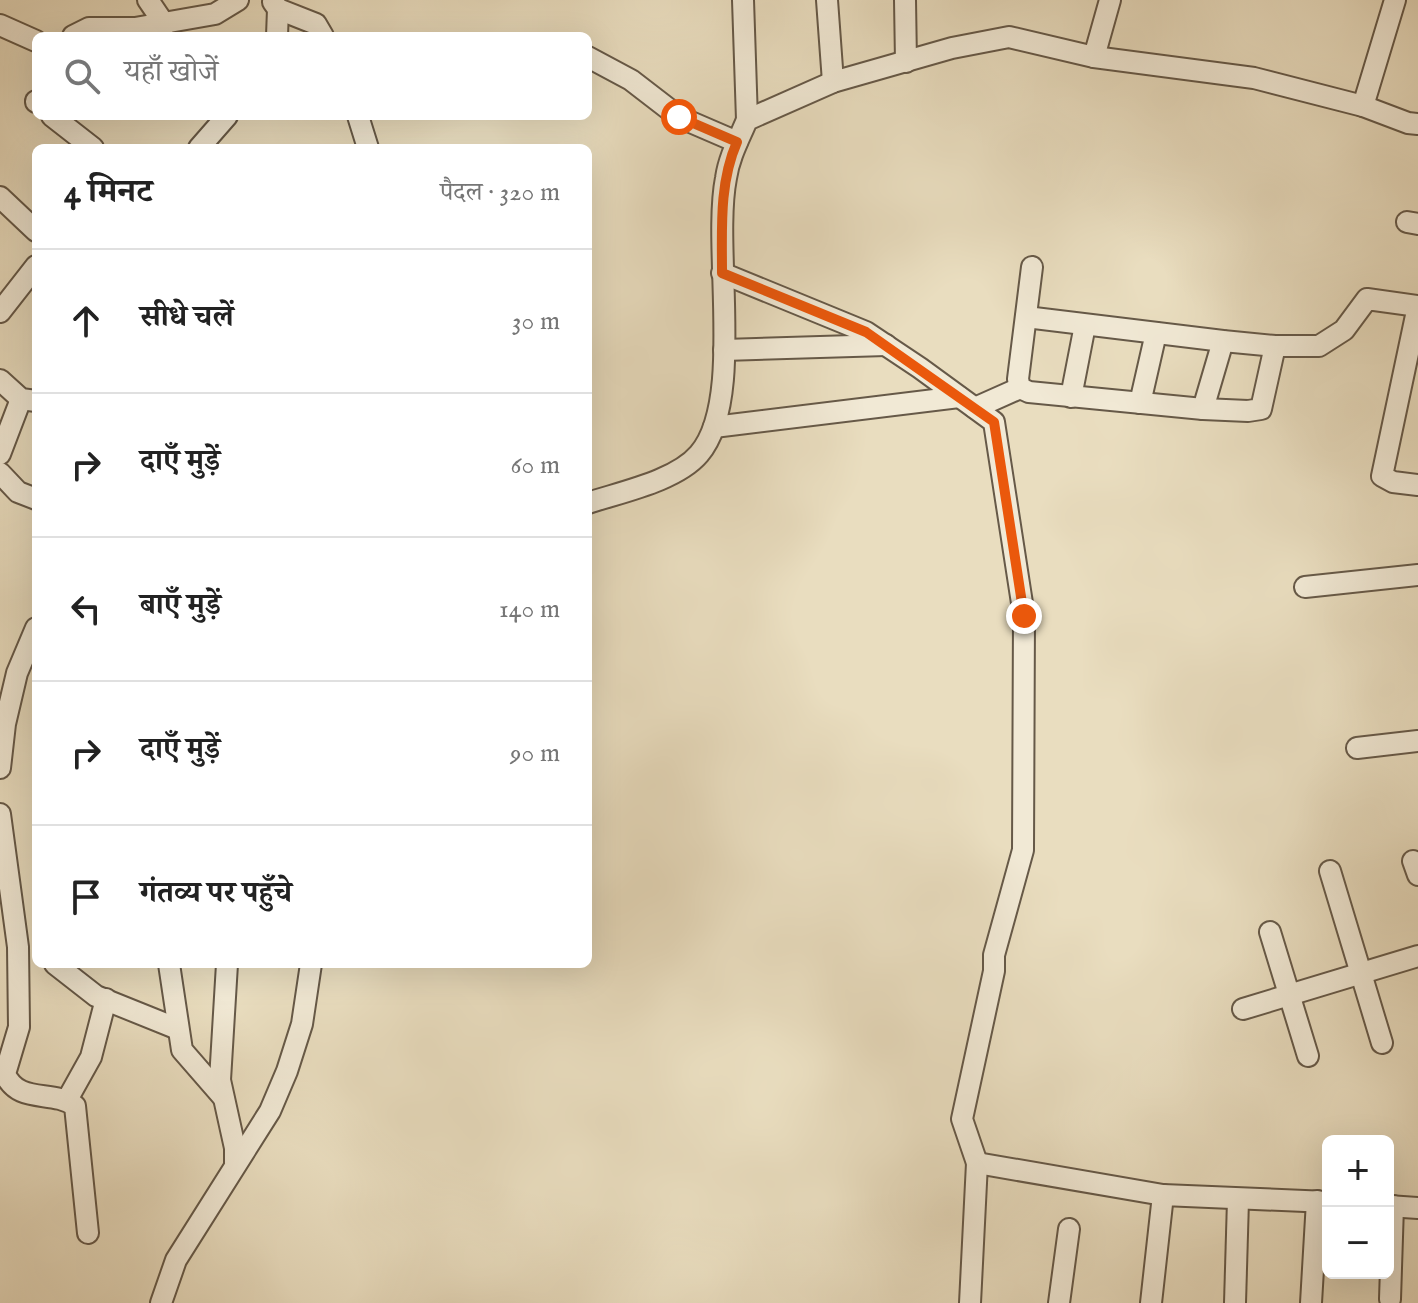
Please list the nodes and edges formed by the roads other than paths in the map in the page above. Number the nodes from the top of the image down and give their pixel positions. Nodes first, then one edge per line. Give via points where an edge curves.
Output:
1 (148, 0) edge
2 (238, 0) edge
3 (743, 0) edge
4 (827, 0) edge
5 (905, 0) edge
6 (1110, 0) edge
7 (1395, 0) edge
8 (275, 5) edge
9 (0, 25) edge
10 (165, 25) junction
11 (81, 32) edge
12 (277, 32) edge
13 (321, 32) edge
14 (32, 39) edge
15 (1094, 57) junction
16 (592, 59) edge
17 (906, 62) junction
18 (833, 82) junction
19 (1363, 106) junction
20 (57, 120) edge
21 (224, 120) edge
22 (359, 120) edge
23 (747, 120) junction
24 (1418, 124) edge
25 (737, 142) junction
26 (88, 144) edge
27 (202, 144) edge
28 (367, 144) edge
29 (1, 200) edge
30 (32, 227) edge
31 (722, 262) junction
32 (1032, 267) dead end
33 (32, 271) edge
34 (1418, 306) edge
35 (0, 312) edge
36 (1026, 317) junction
37 (1085, 325) junction
38 (1156, 333) junction
39 (1223, 341) junction
40 (886, 345) junction
41 (1275, 346) junction
42 (724, 350) junction
43 (0, 380) edge
44 (1020, 388) junction
45 (1071, 397) junction
46 (28, 400) edge
47 (967, 402) junction
48 (1140, 403) junction
49 (1203, 409) junction
50 (714, 427) junction
51 (0, 454) edge
52 (0, 473) edge
53 (1418, 485) edge
54 (32, 497) edge
55 (592, 502) edge
56 (1418, 575) edge
57 (1305, 587) dead end
58 (32, 637) edge
59 (1418, 741) edge
60 (1357, 748) dead end
61 (0, 768) edge
62 (0, 814) edge
63 (1330, 871) dead end
64 (1270, 932) dead end
65 (1418, 956) edge
66 (27, 960) edge
67 (60, 968) edge
68 (170, 968) edge
69 (227, 968) edge
70 (310, 968) edge
71 (1361, 973) junction
72 (1289, 995) junction
73 (106, 999) junction
74 (1243, 1009) dead end
75 (178, 1029) junction
76 (1382, 1043) dead end
77 (1308, 1056) dead end
78 (222, 1096) junction
79 (67, 1100) junction
80 (235, 1163) junction
81 (977, 1163) junction
82 (1163, 1195) junction
83 (1238, 1200) junction
84 (1322, 1202) edge
85 (1394, 1206) edge
86 (1322, 1207) edge
87 (1391, 1207) edge
88 (1418, 1208) edge
89 (1069, 1229) dead end
90 (88, 1233) dead end
91 (1390, 1299) dead end
92 (161, 1303) edge
93 (971, 1303) edge
94 (978, 1303) edge
95 (1059, 1303) edge
96 (1151, 1303) edge
97 (1235, 1303) edge
98 (1311, 1303) edge

1 - 10 street
2 - 10 street via 215,14
3 - 23 street
4 - 18 street
5 - 17 street
6 - 15 street
7 - 19 street
8 - 12 street
8 - 13 street via 316,24
9 - 14 street
10 - 11 street
15 - 17 street via 1009,37
15 - 19 street via 1254,78
16 - 25 street via 631,80 679,117
17 - 18 street
18 - 23 street
19 - 24 street
20 - 26 street
21 - 27 street
22 - 28 street
23 - 25 street
25 - 31 street via 725,179
29 - 30 street
31 - 40 street
31 - 42 street
32 - 36 street
33 - 35 street
34 - 41 street via 1377,300 1319,346
34 - 53 street via 1382,476
36 - 37 street
36 - 44 street
37 - 38 street
37 - 45 street
38 - 39 street
38 - 48 street
39 - 41 street
39 - 49 street
40 - 42 street
40 - 47 street
41 - 49 street via 1261,409
42 - 50 street
43 - 46 street
44 - 45 street
44 - 47 street
45 - 48 street
46 - 51 street
47 - 50 street
47 - 81 street via 994,422 1024,616 1023,850 994,955 962,1119
48 - 49 street
50 - 55 street via 699,454 673,474
52 - 54 street via 18,492
56 - 57 street
58 - 61 street via 17,673
59 - 60 street
62 - 66 street
63 - 71 street
64 - 72 street
65 - 71 street
66 - 79 street via 19,1027 5,1074 24,1094
67 - 73 street
68 - 75 street
69 - 78 street
70 - 80 street via 292,1060 270,1111
71 - 72 street
71 - 76 street
72 - 74 street
72 - 77 street
73 - 75 street
73 - 79 street via 91,1057
75 - 78 street via 182,1050
78 - 80 street
79 - 90 street via 77,1110
80 - 92 street via 176,1260
81 - 82 street
81 - 93 street
82 - 83 street
82 - 96 street
83 - 84 street
83 - 97 street
85 - 88 street
86 - 98 street
87 - 91 street
89 - 95 street
93 - 94 street

